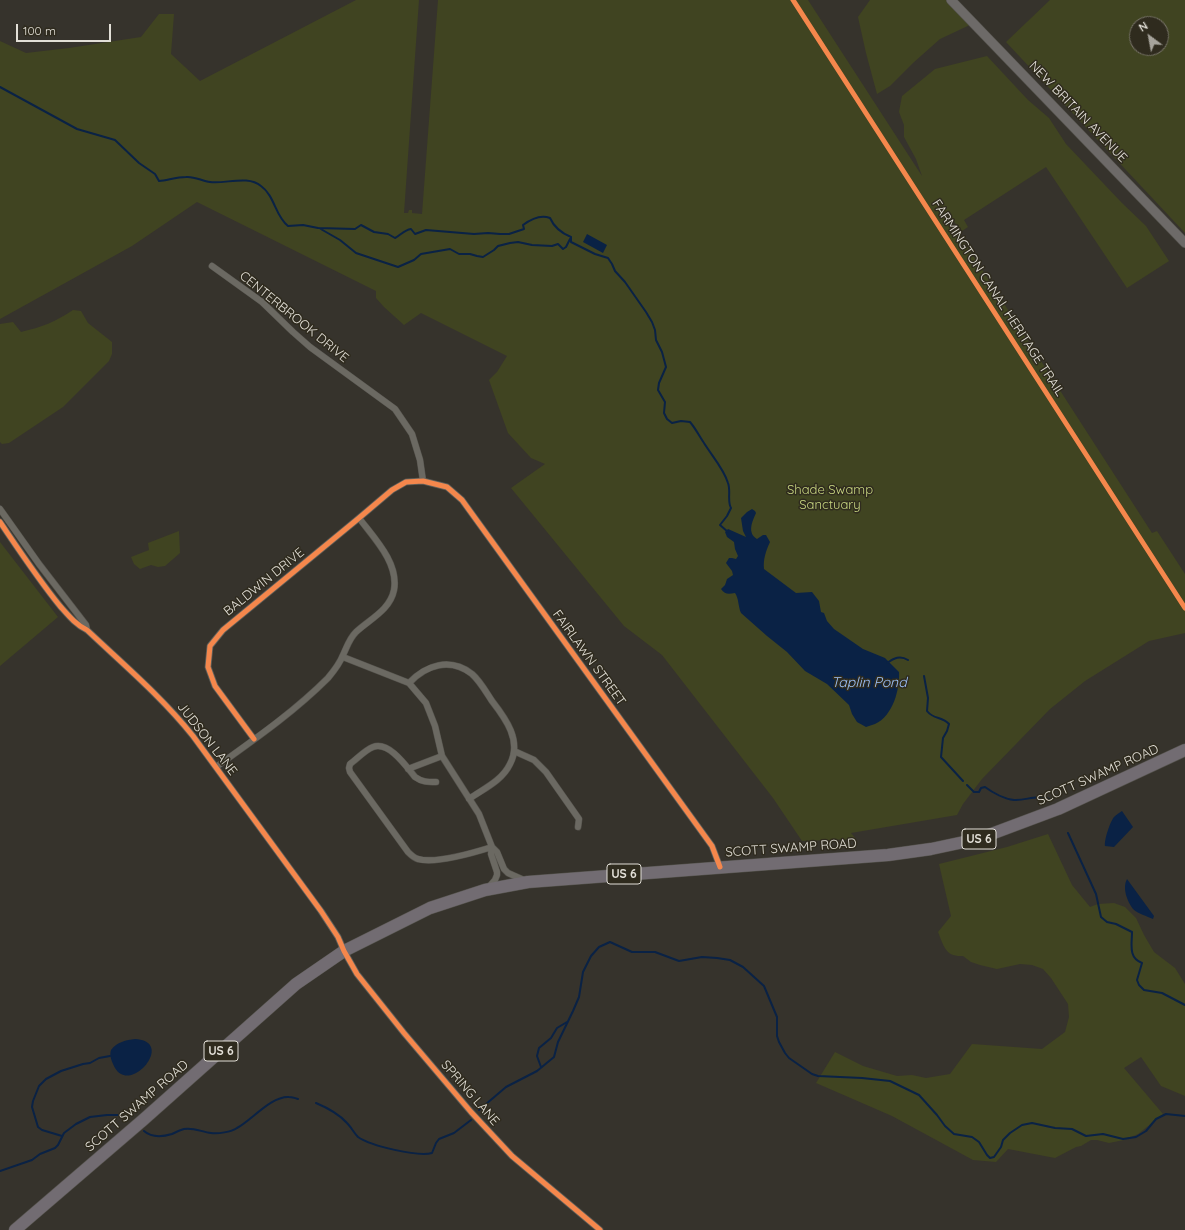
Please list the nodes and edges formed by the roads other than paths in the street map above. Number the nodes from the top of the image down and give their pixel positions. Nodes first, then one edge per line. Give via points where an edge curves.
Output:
1 (951, 0) edge
2 (1185, 244) edge
3 (212, 266) dead end
4 (423, 481) junction
5 (0, 509) edge
6 (359, 518) junction
7 (0, 522) edge
8 (87, 630) junction
9 (343, 657) junction
10 (409, 683) junction
11 (254, 739) junction
12 (1185, 750) edge
13 (514, 751) junction
14 (442, 756) junction
15 (216, 767) junction
16 (408, 769) junction
17 (436, 782) dead end
18 (469, 799) junction
19 (578, 827) dead end
20 (492, 847) junction
21 (720, 867) junction
22 (528, 882) junction
23 (485, 890) junction
24 (344, 951) junction
25 (15, 1230) edge
26 (600, 1230) edge

1 - 2 street, NEW BRITAIN AVENUE
3 - 4 street, CENTERBROOK DRIVE via 262,302 310,347 395,408 412,434
4 - 6 street, BALDWIN DRIVE via 406,482 392,490
4 - 21 street, FAIRLAWN STREET via 446,487 462,500 712,846
5 - 8 street, JUDSON LANE via 86,625
6 - 9 street via 385,552 393,570 394,590 385,608 350,639
6 - 11 street, BALDWIN DRIVE via 223,630 210,646 208,667 215,686
7 - 8 street, JUDSON LANE via 53,597 81,628
8 - 15 street, JUDSON LANE via 171,710
9 - 10 street
9 - 11 street via 328,677 286,716
10 - 13 street via 432,667 449,665 465,670 478,681 507,720 513,734
10 - 14 street via 426,703
11 - 15 street
12 - 21 highway, SCOTT SWAMP ROAD / US 6 via 1058,809 978,839 888,855
13 - 18 street via 511,764 502,776
13 - 19 street via 534,760 546,772 579,819
14 - 16 street
14 - 18 street
15 - 24 street, JUDSON LANE via 321,911
16 - 17 street via 420,780
16 - 20 street via 389,749 380,746 372,748 350,764 349,768 408,852 419,859 436,859
18 - 20 street via 480,814
20 - 22 street via 508,873
20 - 23 street via 491,854 497,876
21 - 22 highway, SCOTT SWAMP ROAD / US 6
22 - 23 highway, SCOTT SWAMP ROAD / US 6
23 - 24 highway, SCOTT SWAMP ROAD / US 6 via 430,908
24 - 25 highway, SCOTT SWAMP ROAD / US 6 via 296,984
24 - 26 street, SPRING LANE via 357,974 404,1034 471,1112 512,1156

